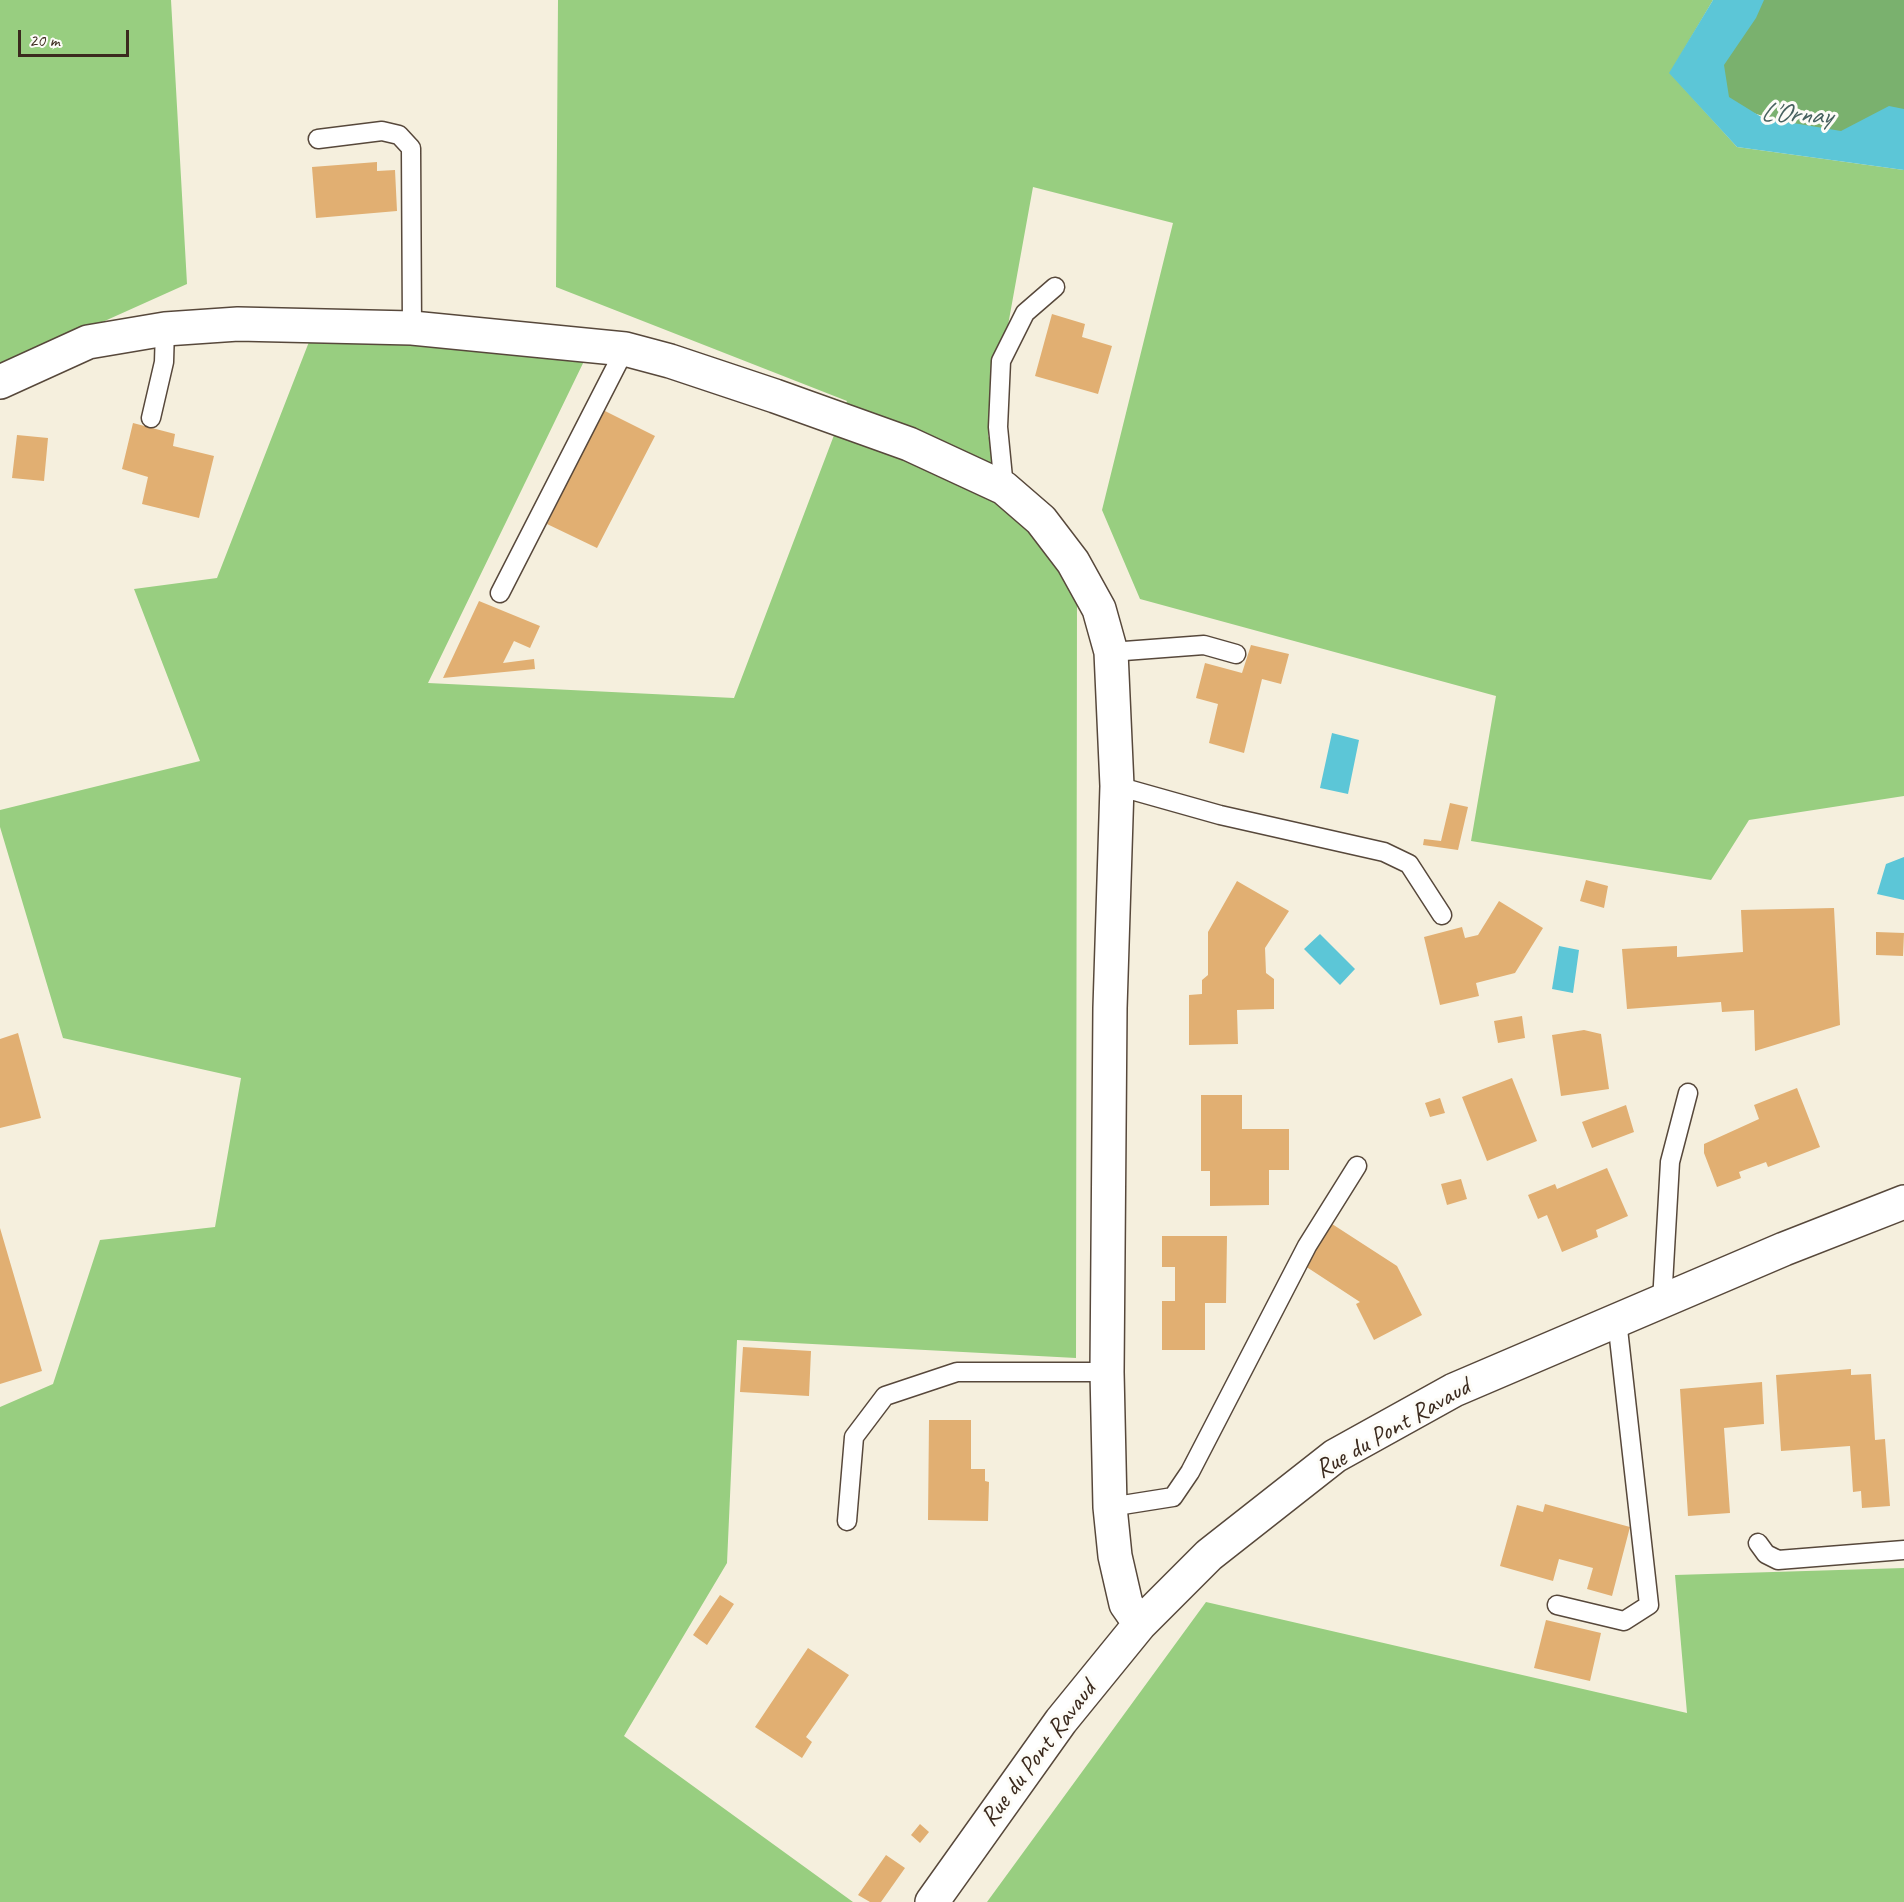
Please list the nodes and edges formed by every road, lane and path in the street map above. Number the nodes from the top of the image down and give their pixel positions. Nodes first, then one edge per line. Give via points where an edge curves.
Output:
1 (318, 139) dead end
2 (1055, 287) dead end
3 (412, 328) junction
4 (165, 329) junction
5 (625, 349) junction
6 (0, 382) edge
7 (151, 418) dead end
8 (1004, 488) junction
9 (500, 593) dead end
10 (1111, 652) junction
11 (1236, 654) dead end
12 (1117, 786) junction
13 (1442, 915) dead end
14 (1688, 1093) dead end
15 (1357, 1166) dead end
16 (1904, 1202) edge
17 (1662, 1302) junction
18 (1617, 1320) junction
19 (1107, 1371) junction
20 (1110, 1507) junction
21 (847, 1521) dead end
22 (1758, 1543) dead end
23 (1904, 1550) edge
24 (1557, 1605) dead end
25 (1140, 1624) junction
26 (932, 1902) edge

1 - 3 lane via 382,131 399,135 411,148
2 - 8 lane via 1025,313 1001,361 998,427
3 - 4 street via 238,324
3 - 5 street
4 - 6 street via 88,342
4 - 7 lane via 164,362
5 - 8 street via 776,396 909,444
5 - 9 lane
8 - 10 street via 1041,520 1073,562 1099,609
10 - 11 lane via 1204,645
10 - 12 street
12 - 13 lane via 1220,815 1384,852 1409,864
12 - 19 street via 1110,1008
14 - 17 lane via 1670,1162
15 - 20 lane via 1307,1246 1190,1472 1173,1497
16 - 17 street, Rue du Pont Ravaud
17 - 18 street, Rue du Pont Ravaud
18 - 24 lane via 1649,1605 1624,1621
18 - 25 street, Rue du Pont Ravaud via 1454,1390 1335,1456 1209,1555
19 - 20 street
19 - 21 lane via 957,1372 885,1396 854,1437
20 - 25 street via 1115,1556 1126,1604
22 - 23 lane via 1766,1554 1778,1560
25 - 26 street, Rue du Pont Ravaud via 1061,1721

